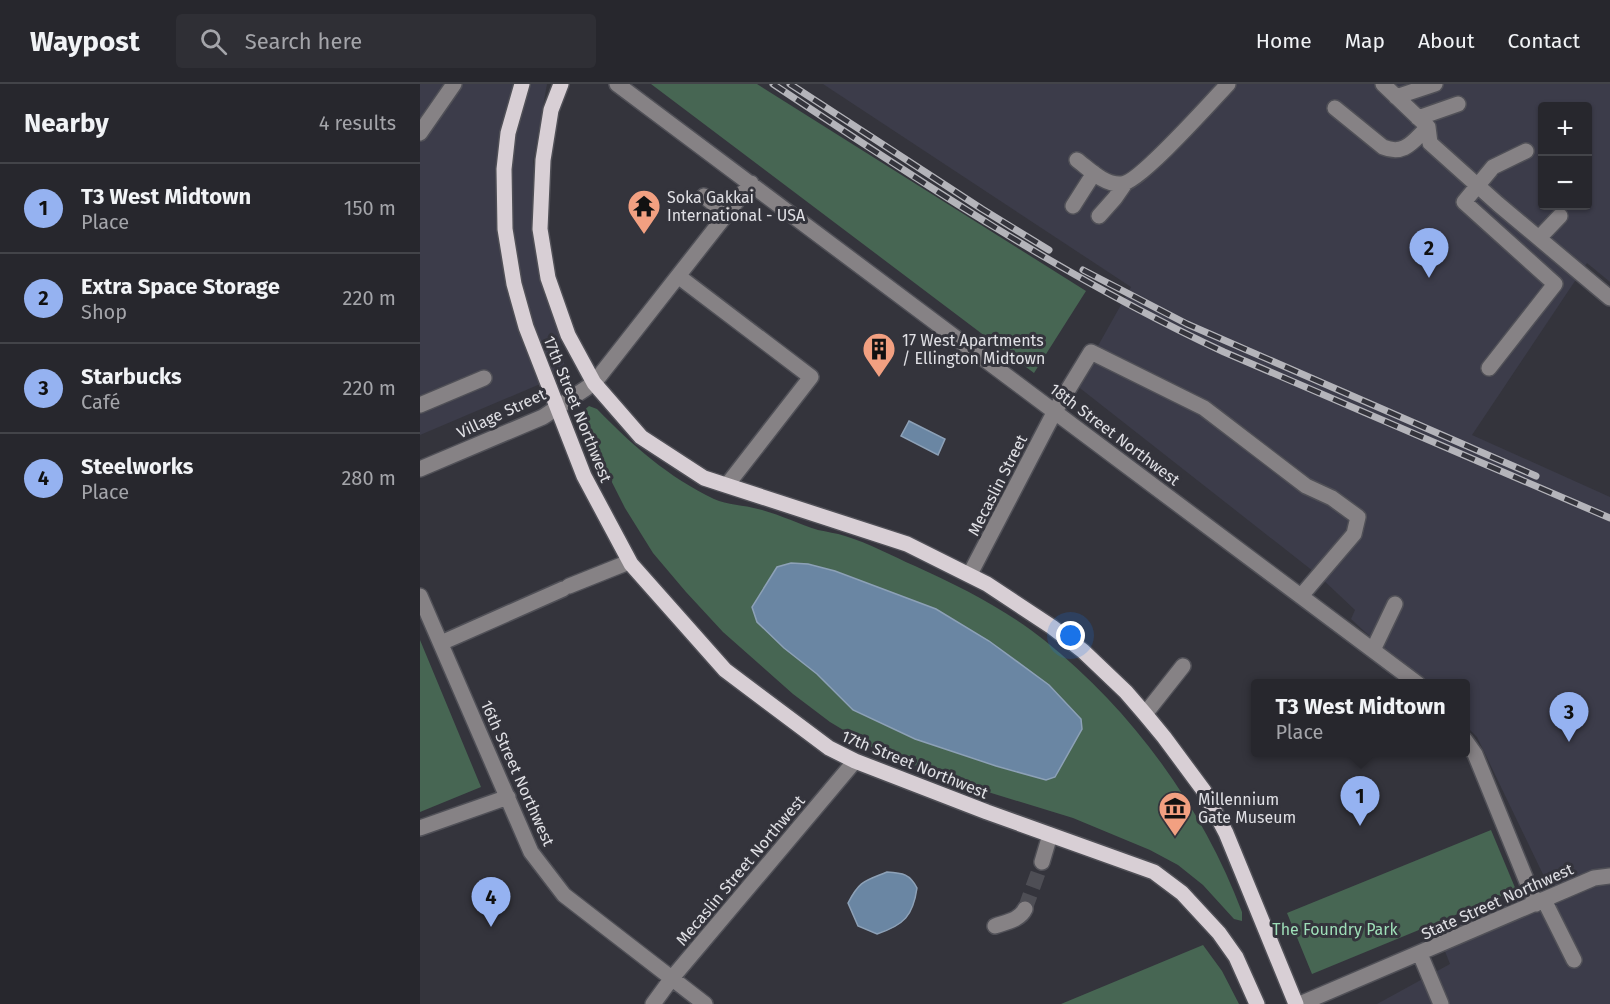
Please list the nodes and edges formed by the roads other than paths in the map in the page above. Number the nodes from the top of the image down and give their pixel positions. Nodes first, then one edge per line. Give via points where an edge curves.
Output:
1 (454, 84) edge
2 (522, 84) edge
3 (561, 84) edge
4 (1228, 84) edge
5 (1383, 84) edge
6 (1424, 86) edge
7 (618, 91) edge
8 (1396, 97) junction
9 (1458, 104) dead end
10 (1335, 108) dead end
11 (1423, 122) junction
12 (420, 133) edge
13 (1526, 151) dead end
14 (1077, 160) dead end
15 (1094, 173) junction
16 (752, 183) junction
17 (1124, 185) junction
18 (1477, 185) junction
19 (704, 196) dead end
20 (1073, 206) dead end
21 (727, 214) junction
22 (1099, 216) dead end
23 (1560, 216) dead end
24 (1539, 238) junction
25 (678, 276) junction
26 (1610, 298) edge
27 (1488, 368) dead end
28 (484, 378) dead end
29 (594, 383) junction
30 (420, 405) edge
31 (557, 407) junction
32 (1055, 411) junction
33 (420, 469) edge
34 (727, 485) junction
35 (629, 562) junction
36 (970, 574) junction
37 (420, 596) edge
38 (1301, 596) junction
39 (1395, 604) dead end
40 (441, 643) junction
41 (1372, 650) junction
42 (1183, 666) dead end
43 (1411, 679) edge
44 (1145, 714) junction
45 (1470, 747) edge
46 (855, 761) junction
47 (508, 797) junction
48 (420, 828) edge
49 (1050, 835) junction
50 (1041, 862) tunnel mouth
51 (1610, 876) edge
52 (1540, 902) junction
53 (1025, 909) tunnel mouth
54 (995, 927) dead end
55 (1420, 954) junction
56 (1574, 960) dead end
57 (672, 978) junction
58 (653, 1004) edge
59 (705, 1004) edge
60 (1257, 1004) edge
61 (1296, 1004) edge
62 (1300, 1004) edge
63 (1441, 1004) edge

1 - 12 street
2 - 31 main road, 17th Street Northwest via 508,133 505,229 514,284
3 - 29 main road, 17th Street Northwest via 551,110 543,160 540,229 548,278 568,335
4 - 17 street via 1152,162
5 - 8 street
6 - 8 street
7 - 16 street, 18th Street Northwest
8 - 11 street
9 - 11 street
10 - 11 street via 1393,151 1404,149
11 - 18 street via 1430,143
13 - 18 street via 1493,168
14 - 15 street
15 - 17 street via 1113,184
15 - 20 street
16 - 21 street, Village Street
16 - 32 street, 18th Street Northwest
17 - 22 street
18 - 24 street
18 - 27 street via 1464,202 1556,284
19 - 21 street
21 - 25 street, Village Street
23 - 24 street
24 - 26 street
25 - 29 street, Village Street
25 - 34 street via 811,377
28 - 30 street
29 - 31 street, Village Street
29 - 34 main road, 17th Street Northwest via 641,437 704,478
31 - 33 street, Village Street via 543,417
31 - 35 main road, 17th Street Northwest via 584,476
32 - 36 street, Mecaslin Street
32 - 38 street, 18th Street Northwest
32 - 38 street, Mecaslin Street via 1091,352 1204,408 1306,486 1332,498 1358,517 1354,534
34 - 36 main road, 17th Street Northwest via 907,544
35 - 40 street
35 - 46 main road, 17th Street Northwest via 725,670 829,748
36 - 44 main road, 17th Street Northwest via 1083,651
37 - 40 street, 16th Street Northwest
38 - 41 street, 18th Street Northwest
39 - 41 street
40 - 47 street, 16th Street Northwest
41 - 43 street, 18th Street Northwest
42 - 44 street
44 - 61 main road, 17th Street Northwest via 1204,791 1221,823
45 - 52 street
46 - 49 main road, 17th Street Northwest
46 - 57 street, Mecaslin Street Northwest
47 - 48 street
47 - 57 street, 16th Street Northwest via 531,852 564,895
49 - 50 street
49 - 60 main road, 17th Street Northwest via 1154,872 1182,892 1220,933 1236,957
51 - 52 street, State Street Northwest via 1594,878
52 - 55 street, State Street Northwest
52 - 56 street
53 - 54 street via 1017,918
55 - 62 street, State Street Northwest
55 - 63 street
57 - 58 street, Mecaslin Street Northwest
57 - 59 street, 16th Street Northwest

